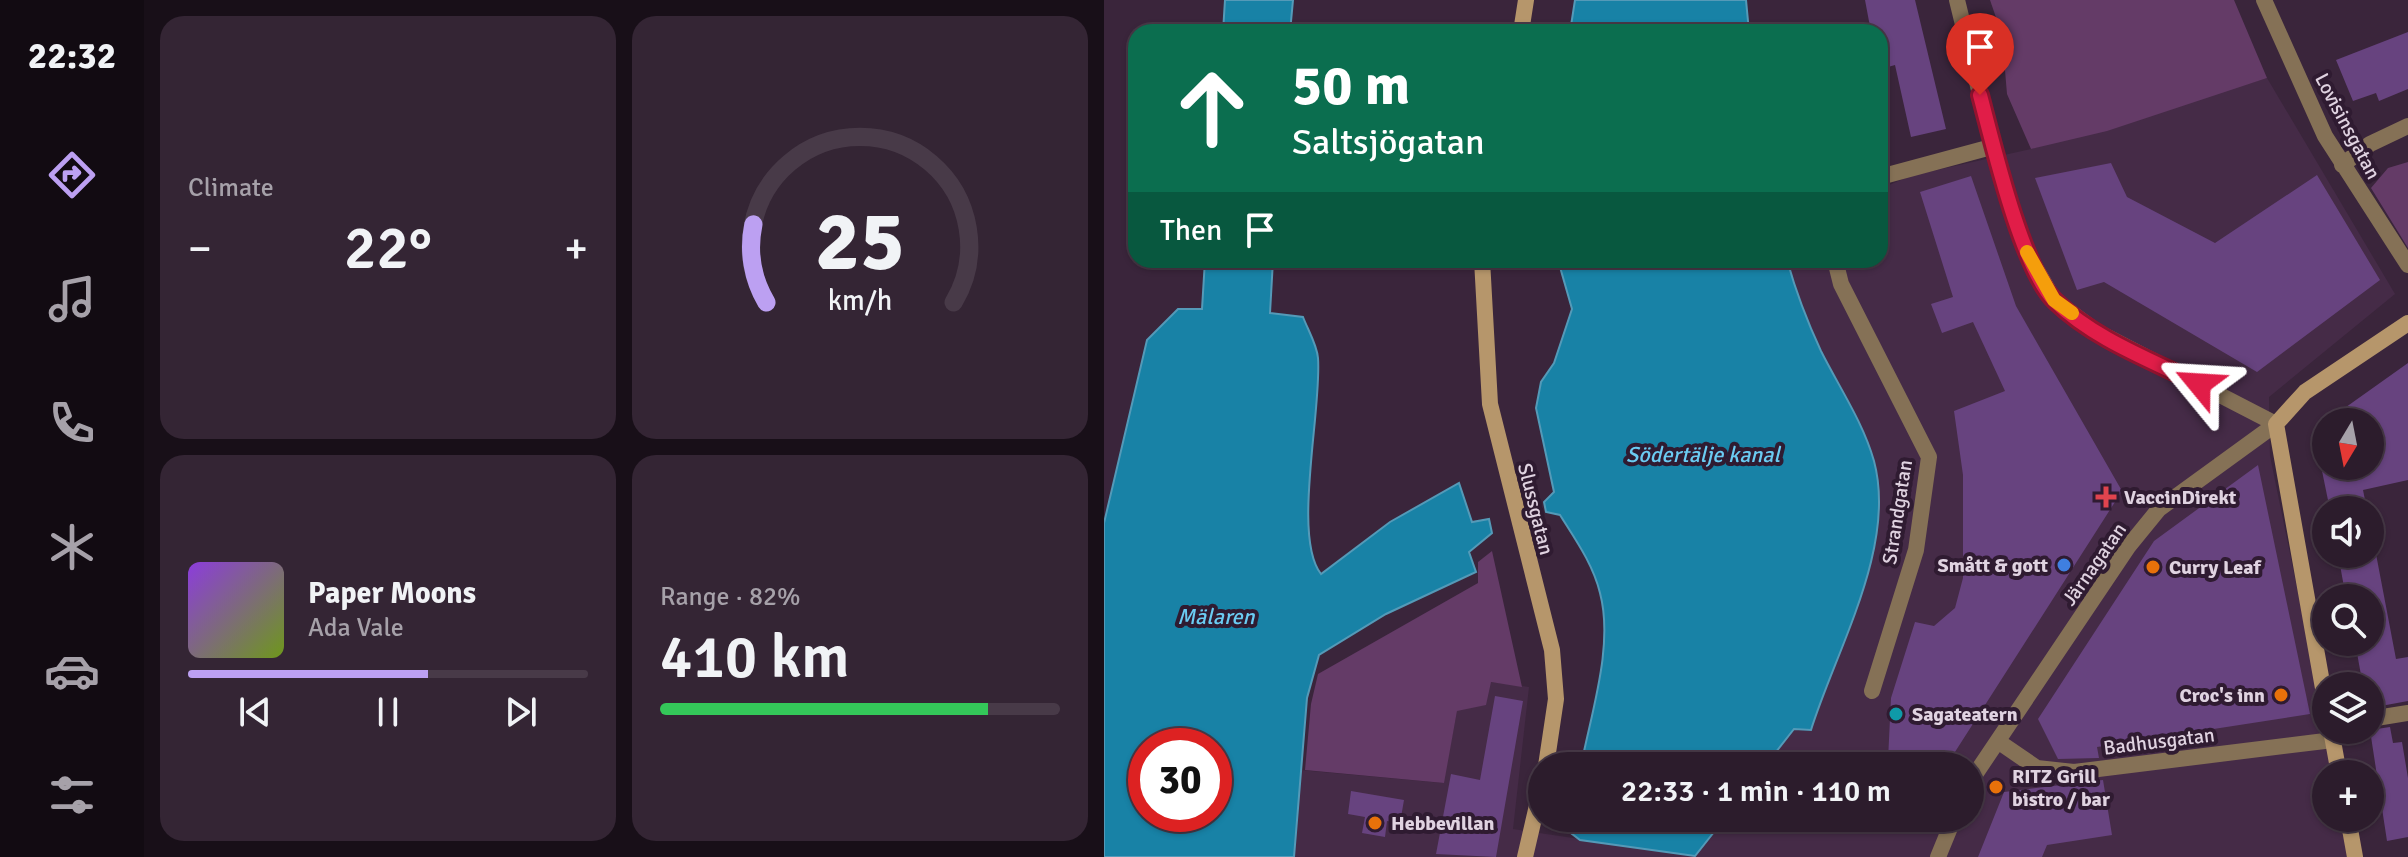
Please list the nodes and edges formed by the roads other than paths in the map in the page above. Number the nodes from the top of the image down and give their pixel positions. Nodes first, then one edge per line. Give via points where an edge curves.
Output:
1 (1526, 0) edge
2 (1957, 0) edge
3 (2264, 0) edge
4 (1522, 24) edge
5 (2408, 126) edge
6 (1995, 146) junction
7 (2342, 165) junction
8 (1888, 175) edge
9 (2408, 265) edge
10 (1482, 268) edge
11 (1837, 268) edge
12 (2408, 323) edge
13 (2276, 424) junction
14 (2320, 672) edge
15 (1872, 691) dead end
16 (2408, 713) edge
17 (2384, 717) edge
18 (2312, 738) edge
19 (1999, 742) junction
20 (1548, 752) edge
21 (1984, 763) edge
22 (1531, 832) edge
23 (1948, 832) edge
24 (2351, 832) edge
25 (1525, 857) edge
26 (1938, 857) edge
27 (2355, 857) edge

1 - 4 street
2 - 6 street
3 - 7 street, Lovisinsgatan
5 - 7 street
6 - 8 street
6 - 13 street via 2023,246 2054,300 2096,331
7 - 9 street, Lovisinsgatan
10 - 20 street, Slussgatan via 1490,404 1552,650 1556,699
11 - 15 street, Strandgatan via 1929,457 1916,550
12 - 13 street, Järnagatan via 2305,392
13 - 14 street
13 - 19 street, Järnagatan via 2159,509 2128,547
16 - 17 street
18 - 19 street, Badhusgatan via 2074,772 2037,768
19 - 21 street, Järnagatan
22 - 25 street
23 - 26 street
24 - 27 street

